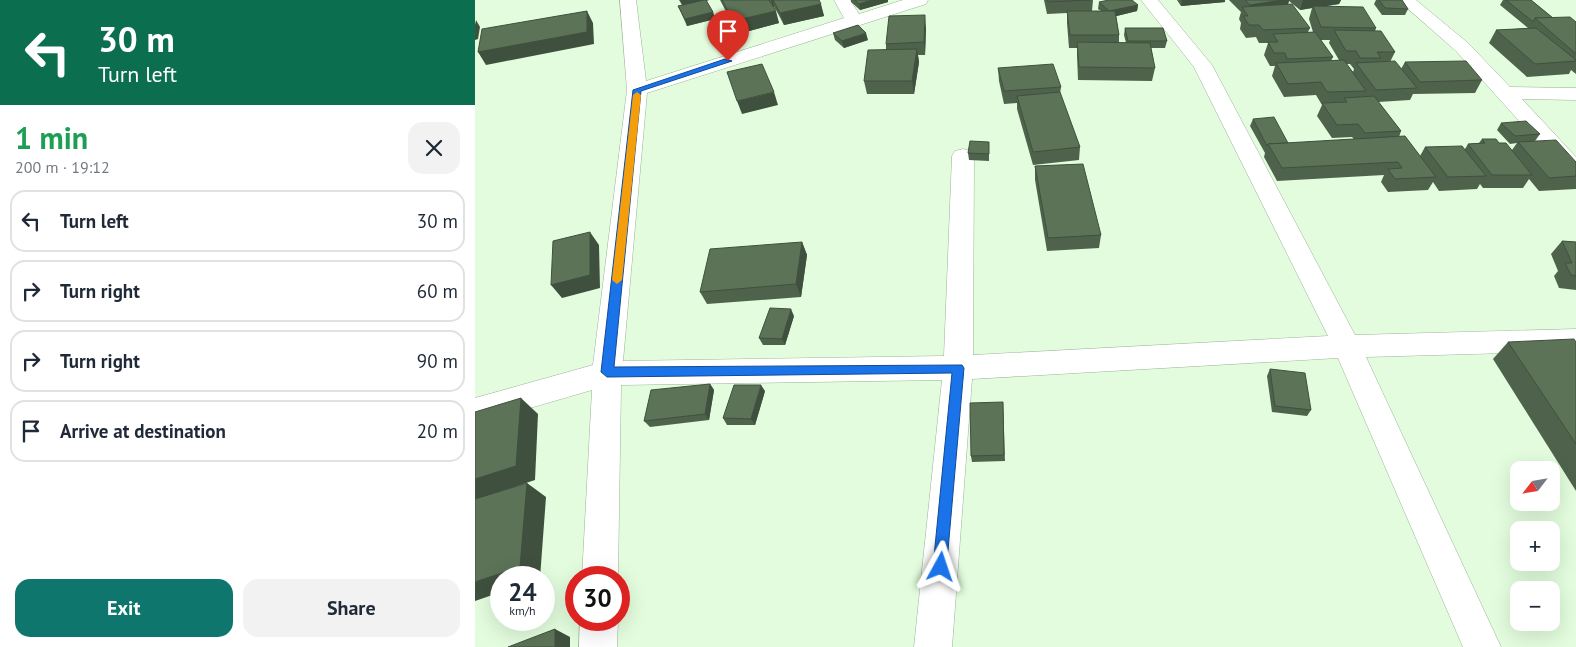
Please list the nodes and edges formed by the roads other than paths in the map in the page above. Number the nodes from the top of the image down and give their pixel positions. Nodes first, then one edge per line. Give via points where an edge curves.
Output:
1 (628, 0) edge
2 (842, 0) edge
3 (920, 0) edge
4 (1149, 0) edge
5 (1406, 0) edge
6 (854, 20) junction
7 (637, 90) junction
8 (1504, 93) junction
9 (1576, 94) edge
10 (963, 156) dead end
11 (1576, 170) edge
12 (1576, 340) edge
13 (1347, 346) junction
14 (958, 368) junction
15 (607, 372) junction
16 (475, 411) edge
17 (600, 566) edge
18 (599, 631) edge
19 (598, 647) edge
20 (933, 647) edge
21 (1481, 647) edge

1 - 7 street
2 - 6 street
3 - 6 street
4 - 13 street via 1203,65
5 - 8 street via 1462,47
6 - 7 street
7 - 15 street
8 - 9 street
8 - 11 street
10 - 14 street
12 - 13 street
13 - 14 street
13 - 21 street
14 - 15 street
14 - 20 street
15 - 16 street
15 - 17 street
18 - 19 street

